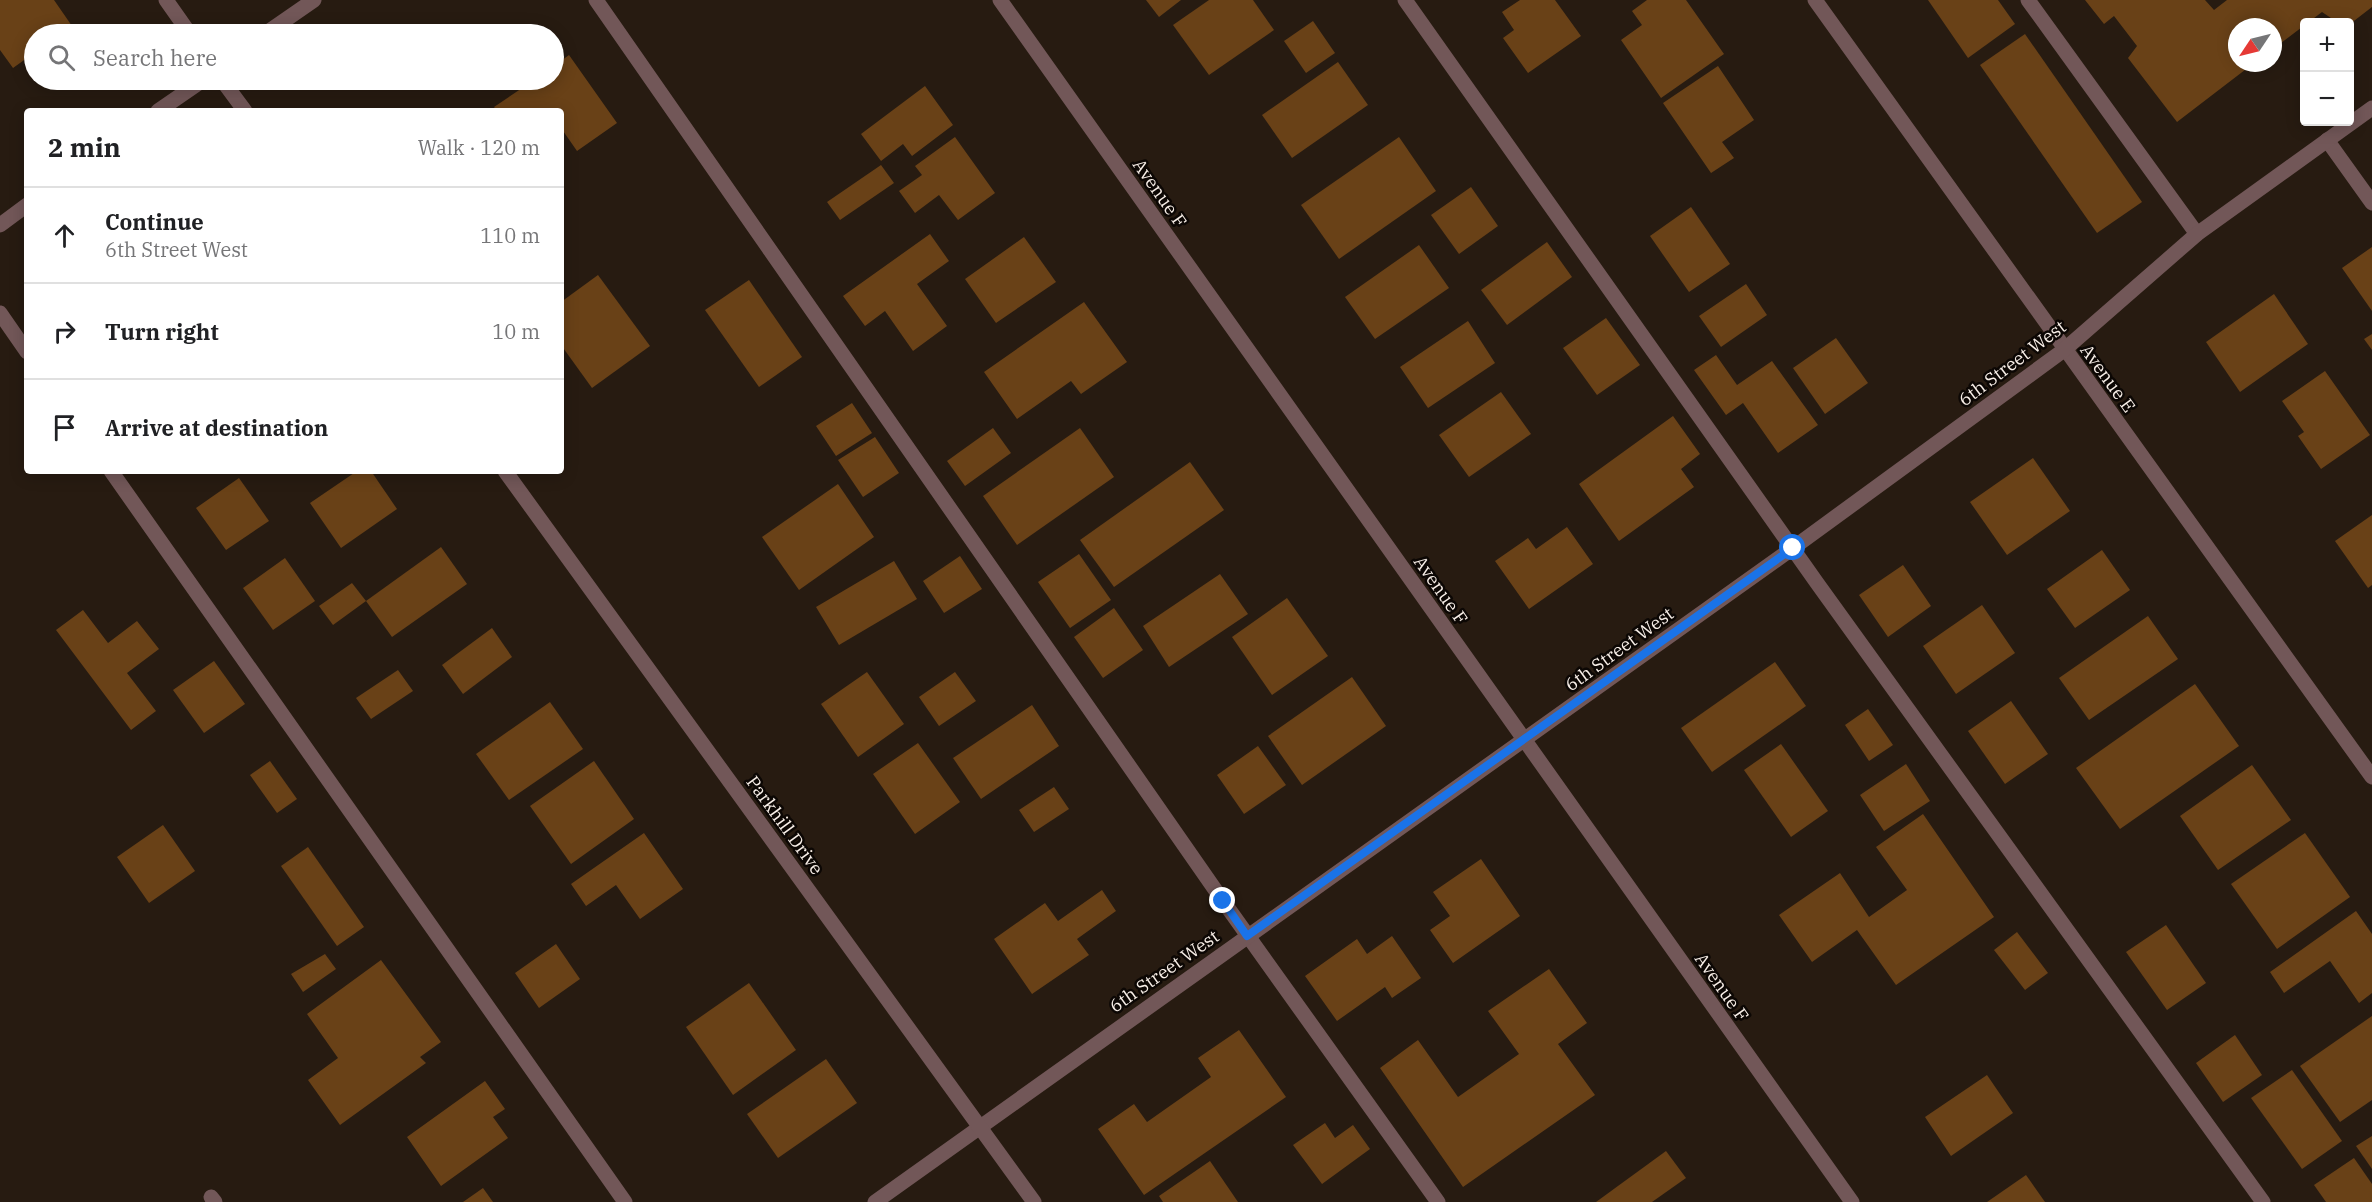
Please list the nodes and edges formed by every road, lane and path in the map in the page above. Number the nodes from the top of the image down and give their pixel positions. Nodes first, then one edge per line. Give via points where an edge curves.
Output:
1 (166, 0) edge
2 (314, 0) edge
3 (596, 0) edge
4 (1000, 0) edge
5 (1405, 0) edge
6 (1815, 0) edge
7 (2028, 0) edge
8 (183, 24) edge
9 (280, 24) edge
10 (188, 90) edge
11 (229, 90) edge
12 (162, 108) edge
13 (243, 108) edge
14 (2372, 108) edge
15 (2327, 140) junction
16 (2372, 203) edge
17 (24, 207) edge
18 (0, 225) edge
19 (2197, 234) junction
20 (0, 313) edge
21 (24, 348) edge
22 (2064, 350) junction
23 (113, 474) edge
24 (507, 474) edge
25 (1793, 548) junction
26 (1524, 742) junction
27 (2372, 777) edge
28 (1247, 936) junction
29 (979, 1126) junction
30 (625, 1202) edge
31 (874, 1202) edge
32 (1034, 1202) edge
33 (1438, 1202) edge
34 (1852, 1202) edge
35 (2263, 1202) edge

1 - 8 street
2 - 9 street
3 - 28 street
4 - 26 street, Avenue F
5 - 25 street
6 - 22 street, Avenue E
7 - 19 street
10 - 12 street
11 - 13 street
14 - 15 street, 6th Street West
15 - 16 street
15 - 19 street, 6th Street West
17 - 18 street
19 - 22 street, 6th Street West
20 - 21 street
22 - 25 street, 6th Street West
22 - 27 street, Avenue E
23 - 30 street
24 - 29 street, Parkhill Drive
25 - 26 street, 6th Street West
25 - 35 street
26 - 28 street, 6th Street West
26 - 34 street, Avenue F
28 - 29 street, 6th Street West
28 - 33 street
29 - 31 street, 6th Street West
29 - 32 street, Parkhill Drive

